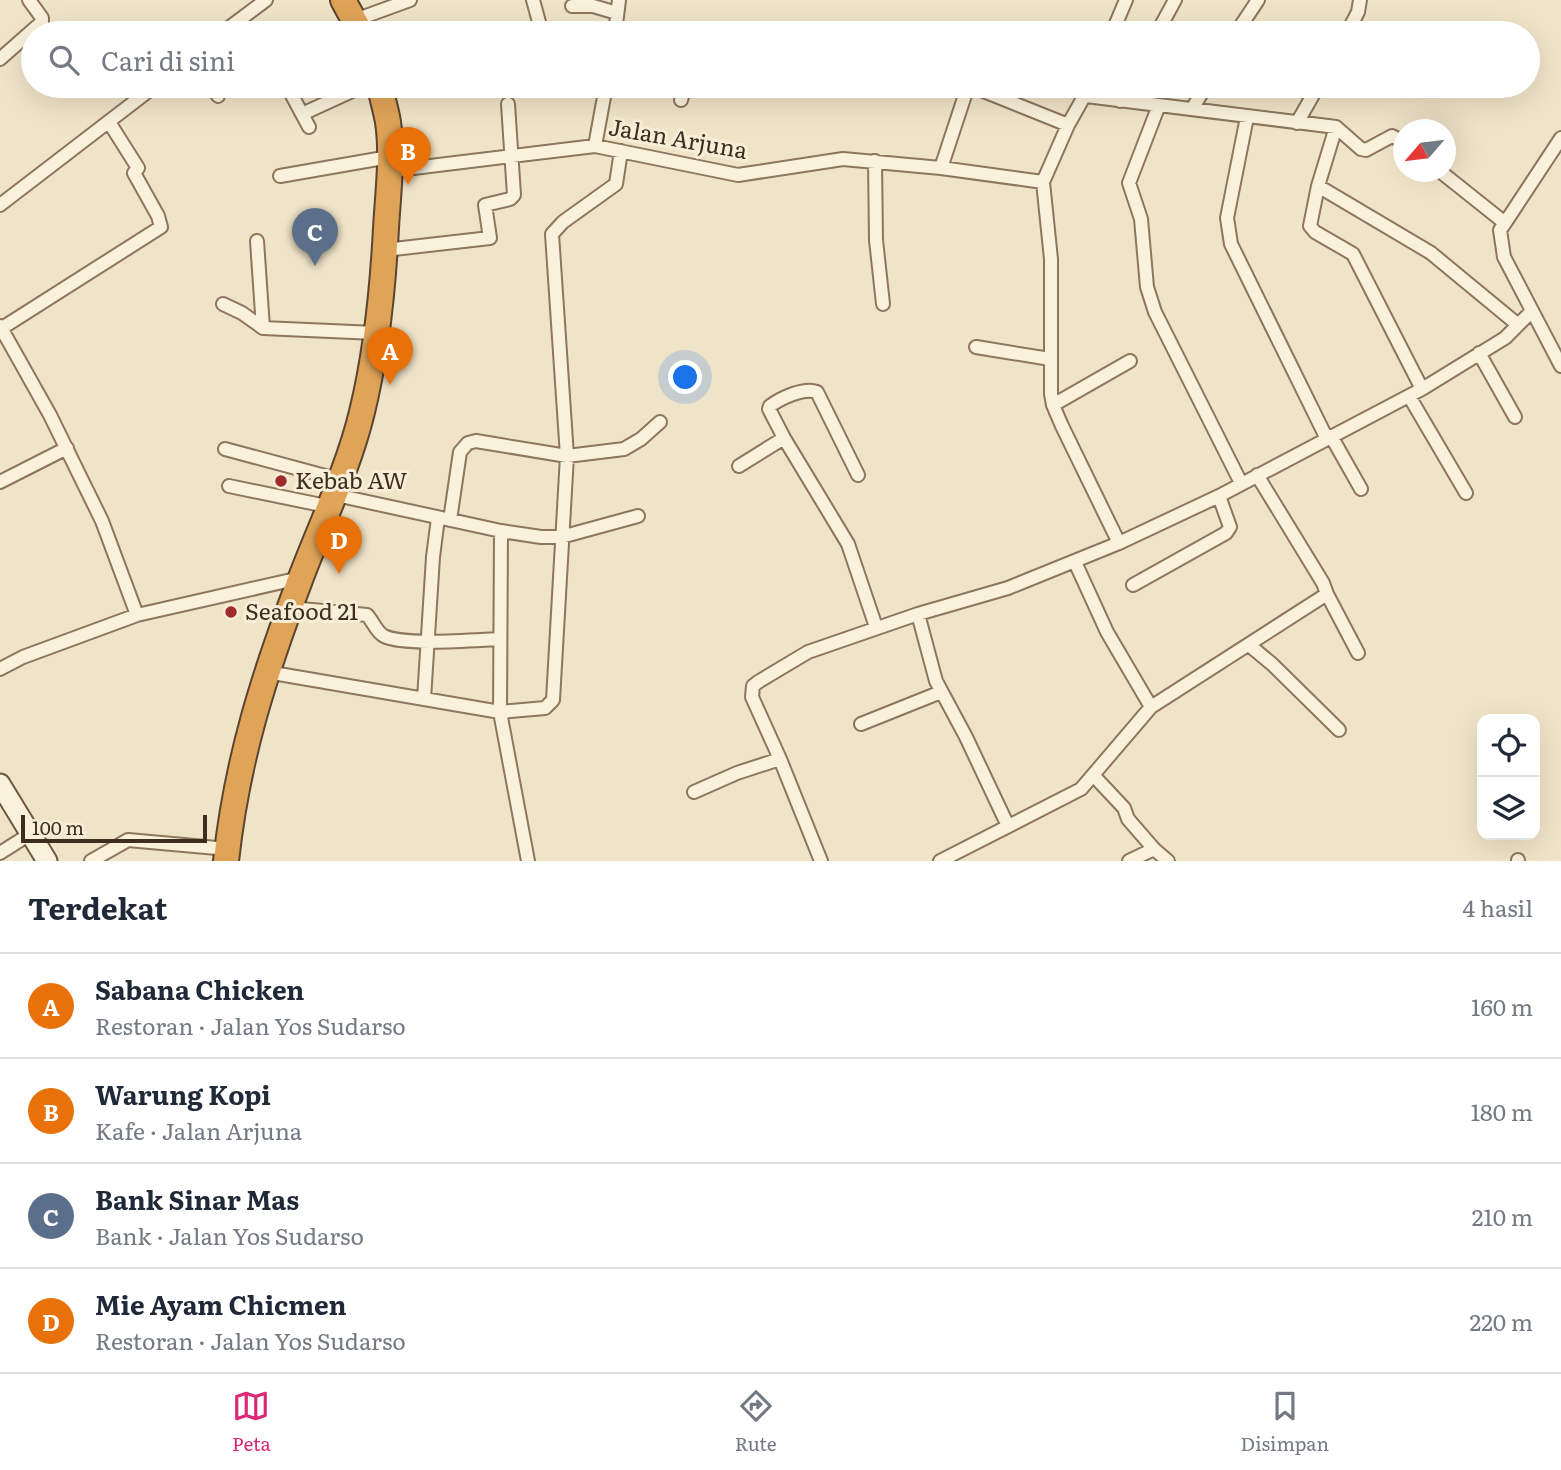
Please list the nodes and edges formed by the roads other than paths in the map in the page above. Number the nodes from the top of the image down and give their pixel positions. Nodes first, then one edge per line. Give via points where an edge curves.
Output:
1 (29, 0) edge
2 (266, 0) edge
3 (410, 0) edge
4 (533, 0) edge
5 (1126, 0) edge
6 (1175, 0) edge
7 (1258, 0) edge
8 (1360, 0) edge
9 (572, 6) dead end
10 (618, 6) edge
11 (353, 18) edge
12 (42, 21) edge
13 (238, 21) edge
14 (539, 21) edge
15 (1117, 21) edge
16 (1164, 21) edge
17 (1244, 21) edge
18 (1354, 21) edge
19 (21, 40) edge
20 (0, 59) edge
21 (140, 98) edge
22 (293, 98) edge
23 (337, 98) edge
24 (383, 98) edge
25 (604, 98) edge
26 (965, 98) edge
27 (999, 98) edge
28 (1084, 98) edge
29 (1110, 98) edge
30 (1122, 98) edge
31 (1199, 98) edge
32 (1311, 98) edge
33 (1120, 101) junction
34 (508, 104) road end
35 (1159, 105) junction
36 (1192, 109) junction
37 (302, 114) junction
38 (1247, 117) junction
39 (109, 122) junction
40 (1297, 123) junction
41 (1068, 125) junction
42 (309, 127) dead end
43 (1336, 127) junction
44 (1393, 136) edge
45 (1561, 138) edge
46 (595, 146) junction
47 (621, 151) junction
48 (512, 156) junction
49 (875, 161) junction
50 (389, 164) junction
51 (941, 168) junction
52 (280, 176) dead end
53 (1043, 182) junction
54 (1454, 182) edge
55 (1318, 186) junction
56 (0, 205) edge
57 (1505, 223) junction
58 (257, 241) dead end
59 (385, 250) junction
60 (223, 304) dead end
61 (883, 304) dead end
62 (1531, 312) junction
63 (1517, 324) junction
64 (1, 327) edge
65 (263, 328) junction
66 (375, 333) junction
67 (976, 347) dead end
68 (1479, 353) junction
69 (1050, 359) junction
70 (1130, 361) dead end
71 (1561, 366) edge
72 (1422, 389) junction
73 (1409, 396) junction
74 (1053, 405) junction
75 (1515, 417) dead end
76 (660, 422) dead end
77 (784, 438) junction
78 (1329, 438) junction
79 (67, 448) junction
80 (225, 449) dead end
81 (567, 456) junction
82 (739, 466) dead end
83 (858, 475) dead end
84 (1257, 475) junction
85 (0, 482) edge
86 (1241, 484) junction
87 (229, 486) dead end
88 (1361, 489) dead end
89 (1465, 493) dead end
90 (336, 494) junction
91 (1219, 496) junction
92 (638, 516) dead end
93 (444, 519) junction
94 (501, 531) junction
95 (561, 537) junction
96 (1119, 543) junction
97 (1075, 562) junction
98 (301, 578) junction
99 (1133, 585) dead end
100 (1327, 594) junction
101 (290, 608) junction
102 (918, 614) junction
103 (137, 615) junction
104 (876, 627) junction
105 (500, 639) junction
106 (428, 642) junction
107 (1249, 645) junction
108 (1358, 653) dead end
109 (0, 669) edge
110 (267, 672) junction
111 (941, 692) junction
112 (424, 699) junction
113 (1152, 707) junction
114 (500, 712) junction
115 (861, 724) dead end
116 (1339, 730) dead end
117 (780, 759) junction
118 (1094, 776) junction
119 (0, 784) edge
120 (694, 792) dead end
121 (1008, 827) junction
122 (30, 834) junction
123 (1154, 849) junction
124 (0, 853) edge
125 (227, 855) edge
126 (967, 855) edge
127 (47, 861) edge
128 (91, 861) edge
129 (528, 861) edge
130 (820, 861) edge
131 (940, 861) edge
132 (1129, 861) edge
133 (1168, 861) edge

1 - 12 street
2 - 13 street
3 - 11 street
4 - 14 street
5 - 15 street
6 - 16 street
7 - 17 street
8 - 18 street
9 - 10 street
19 - 20 street
21 - 39 street
22 - 37 street
23 - 37 street
24 - 50 highway
25 - 46 street
26 - 51 street
27 - 41 street
28 - 41 street
29 - 33 street
30 - 33 street
31 - 36 street
32 - 40 street
33 - 35 street
34 - 48 street
35 - 36 street
35 - 86 street via 1129,183 1141,219 1147,286 1154,312
36 - 38 street
37 - 42 street
38 - 40 street
38 - 78 street via 1227,218 1231,244
39 - 56 street
39 - 64 street via 138,168 134,173 162,227
40 - 43 street
41 - 53 street
43 - 44 street via 1366,150
43 - 55 street
45 - 57 street
46 - 47 street, Jalan Arjuna
46 - 48 street, Jalan Arjuna
47 - 49 street, Jalan Arjuna via 738,175 833,159
47 - 81 street via 616,184 552,234
48 - 50 street, Jalan Arjuna
48 - 59 street via 513,198 485,205 489,239
49 - 51 street, Jalan Arjuna
49 - 61 street
50 - 52 street, Jalan Arjuna
50 - 59 highway
51 - 53 street, Jalan Arjuna
53 - 69 street via 1051,259
54 - 57 street
55 - 63 street via 1431,253
55 - 72 street via 1310,226 1353,254
57 - 62 street via 1500,230 1504,257
58 - 65 street
59 - 66 highway
60 - 65 street
62 - 63 street
62 - 71 street
63 - 68 street via 1505,338
64 - 79 street
65 - 66 street
66 - 90 highway via 362,412
67 - 69 street
68 - 72 street
68 - 75 street
69 - 74 street
70 - 74 street
72 - 73 street
73 - 78 street
73 - 89 street
74 - 96 street
76 - 81 street via 624,449
77 - 82 street
77 - 83 street via 770,406 804,391 817,392
77 - 104 street via 848,544
78 - 84 street
78 - 88 street
79 - 85 street
79 - 103 street via 113,546
80 - 90 street
81 - 93 street via 468,443 460,452
81 - 95 street
84 - 86 street
84 - 100 street
86 - 91 street
87 - 90 street
90 - 93 street
90 - 98 highway
91 - 96 street
91 - 99 street via 1230,527 1226,533
92 - 95 street
93 - 94 street
93 - 106 street via 433,557
94 - 95 street
94 - 105 street
95 - 114 street via 553,700 545,708
96 - 97 street
97 - 102 street via 999,592
97 - 113 street via 1107,632
98 - 101 highway
98 - 103 street
100 - 107 street
100 - 108 street
101 - 106 street via 366,615 384,637
101 - 110 highway
102 - 104 street
102 - 111 street
103 - 109 street
104 - 117 street via 808,652 753,686 756,710
105 - 106 street
105 - 114 street
106 - 112 street
107 - 113 street
107 - 116 street
110 - 112 street
110 - 125 highway via 243,754
111 - 115 street
111 - 121 street
112 - 114 street
113 - 118 street
114 - 129 street
117 - 120 street
117 - 130 street
118 - 121 street via 1076,793
118 - 123 street
119 - 122 street
121 - 126 street
122 - 124 street
122 - 127 street
123 - 132 street
123 - 133 street
125 - 128 street via 128,840
126 - 131 street

